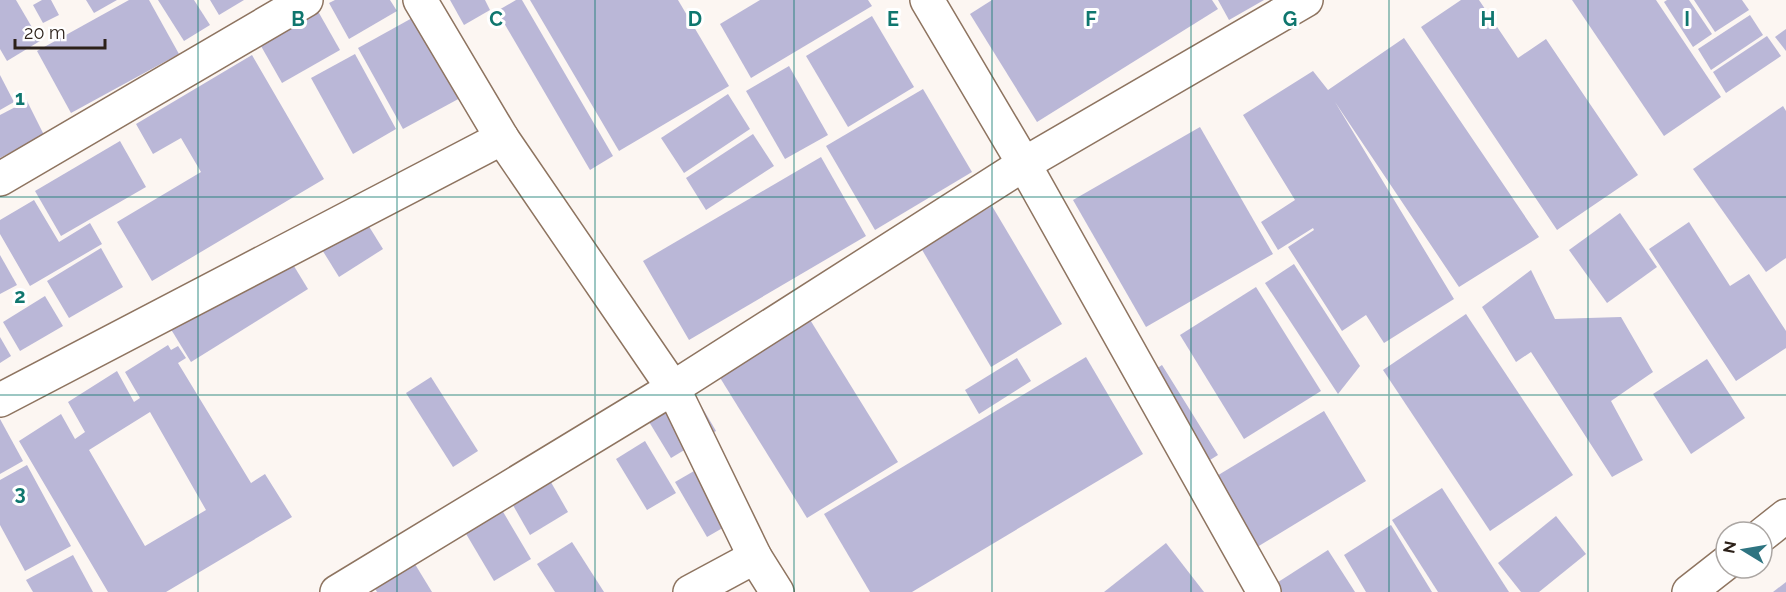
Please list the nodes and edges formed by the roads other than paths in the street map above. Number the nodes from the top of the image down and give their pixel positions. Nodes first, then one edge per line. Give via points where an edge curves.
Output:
1 (306, 0) edge
2 (420, 0) edge
3 (927, 0) edge
4 (1306, 0) edge
5 (502, 138) junction
6 (1024, 164) junction
7 (0, 179) edge
8 (673, 388) junction
9 (0, 400) edge
10 (1786, 516) edge
11 (1774, 526) edge
12 (755, 557) junction
13 (1714, 572) edge
14 (337, 592) edge
15 (690, 592) edge
16 (777, 592) edge
17 (1264, 592) edge
18 (1689, 592) edge

1 - 7 main road
2 - 5 main road
3 - 6 main road
4 - 6 main road
5 - 8 main road
5 - 9 main road
6 - 8 main road
6 - 17 main road
8 - 12 main road
8 - 14 main road
10 - 11 main road
12 - 15 main road
12 - 16 main road
13 - 18 main road

